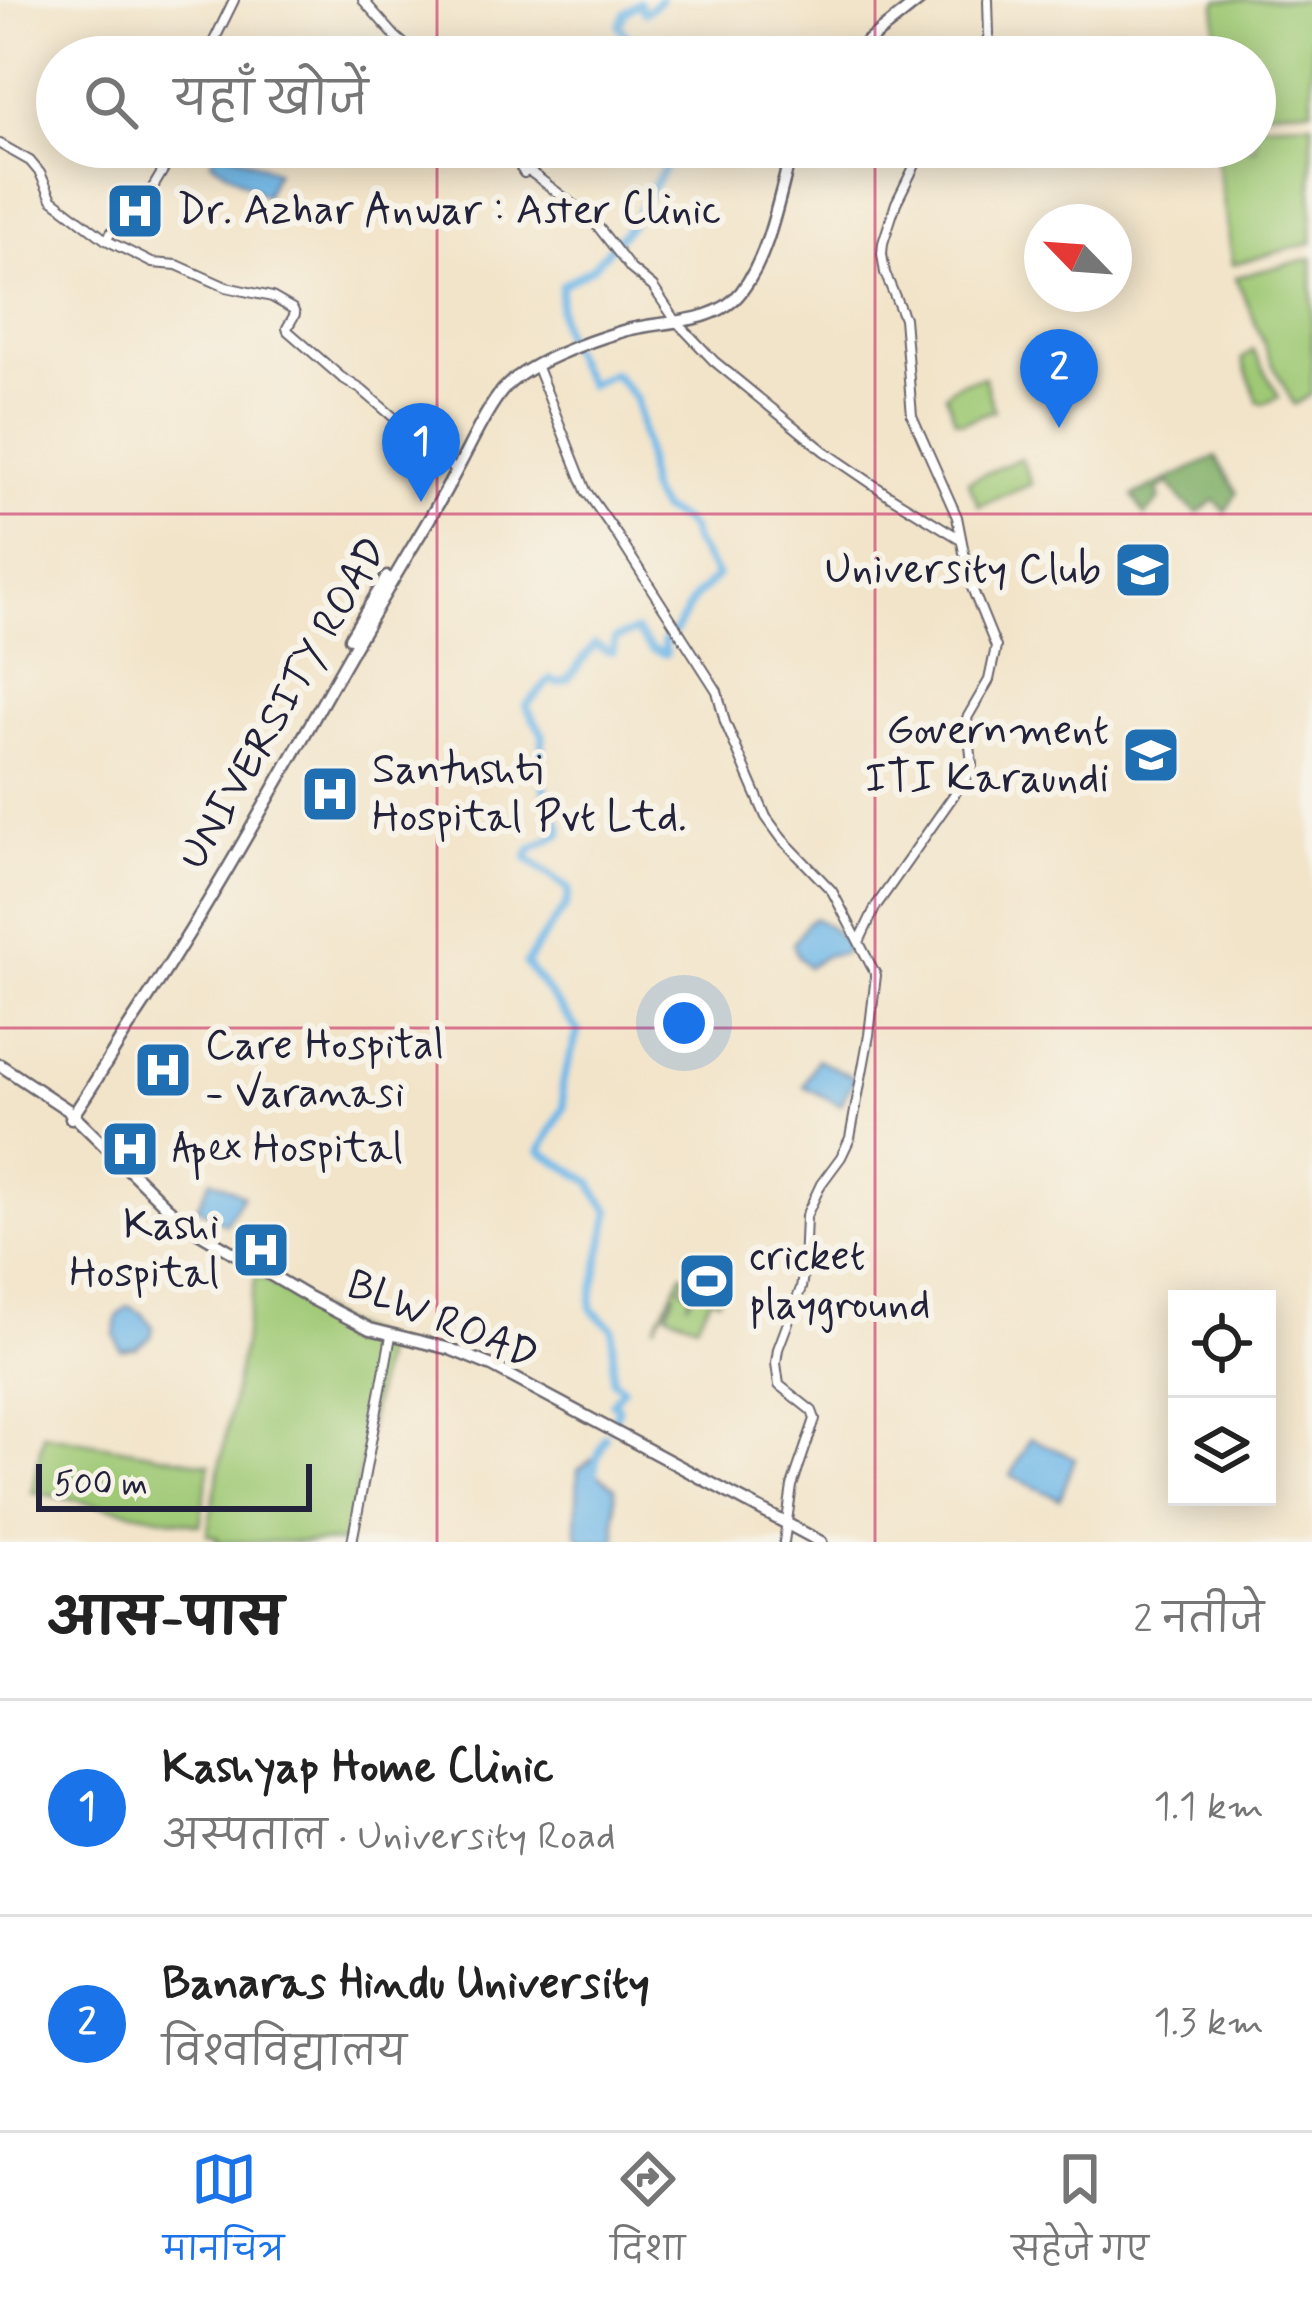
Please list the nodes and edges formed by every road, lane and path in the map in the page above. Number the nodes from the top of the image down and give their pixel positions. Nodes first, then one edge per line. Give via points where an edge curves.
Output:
1 (234, 0) edge
2 (363, 0) edge
3 (910, 0) edge
4 (920, 0) edge
5 (988, 0) edge
6 (216, 36) edge
7 (394, 36) edge
8 (865, 36) edge
9 (875, 36) edge
10 (989, 36) edge
11 (0, 144) edge
12 (164, 168) edge
13 (521, 168) edge
14 (783, 168) edge
15 (913, 168) edge
16 (106, 240) junction
17 (674, 318) junction
18 (566, 350) junction
19 (536, 365) junction
20 (454, 469) junction
21 (960, 539) junction
22 (859, 943) junction
23 (0, 1067) edge
24 (74, 1113) junction
25 (390, 1339) junction
26 (786, 1526) junction
27 (352, 1542) edge
28 (784, 1542) edge
29 (810, 1542) edge
30 (821, 1542) edge

1 - 6 street
2 - 7 street
3 - 8 main road
4 - 9 main road
5 - 10 street
11 - 16 street via 30,160 52,199
12 - 16 street
13 - 17 street via 584,210
14 - 17 main road via 741,282 715,306
15 - 21 street via 882,254 904,317 912,416
16 - 20 street via 293,309 288,332
17 - 18 main road
17 - 21 street via 713,362 824,451
18 - 19 main road, UNIVERSITY ROAD
18 - 20 main road via 520,368 494,393
19 - 20 main road, UNIVERSITY ROAD via 507,385
19 - 22 street via 586,491 716,691 766,817 832,891
20 - 24 main road, UNIVERSITY ROAD via 202,913
21 - 22 street via 996,647 967,718 972,768
22 - 26 street via 876,975 850,1138 808,1210 801,1288 776,1363 779,1385 815,1419
23 - 24 main road, BLW ROAD
24 - 25 main road, BLW ROAD via 192,1233 340,1321
25 - 26 main road, BLW ROAD via 449,1353 534,1389
25 - 27 street
26 - 28 street
26 - 29 main road, BLW ROAD
26 - 30 main road

